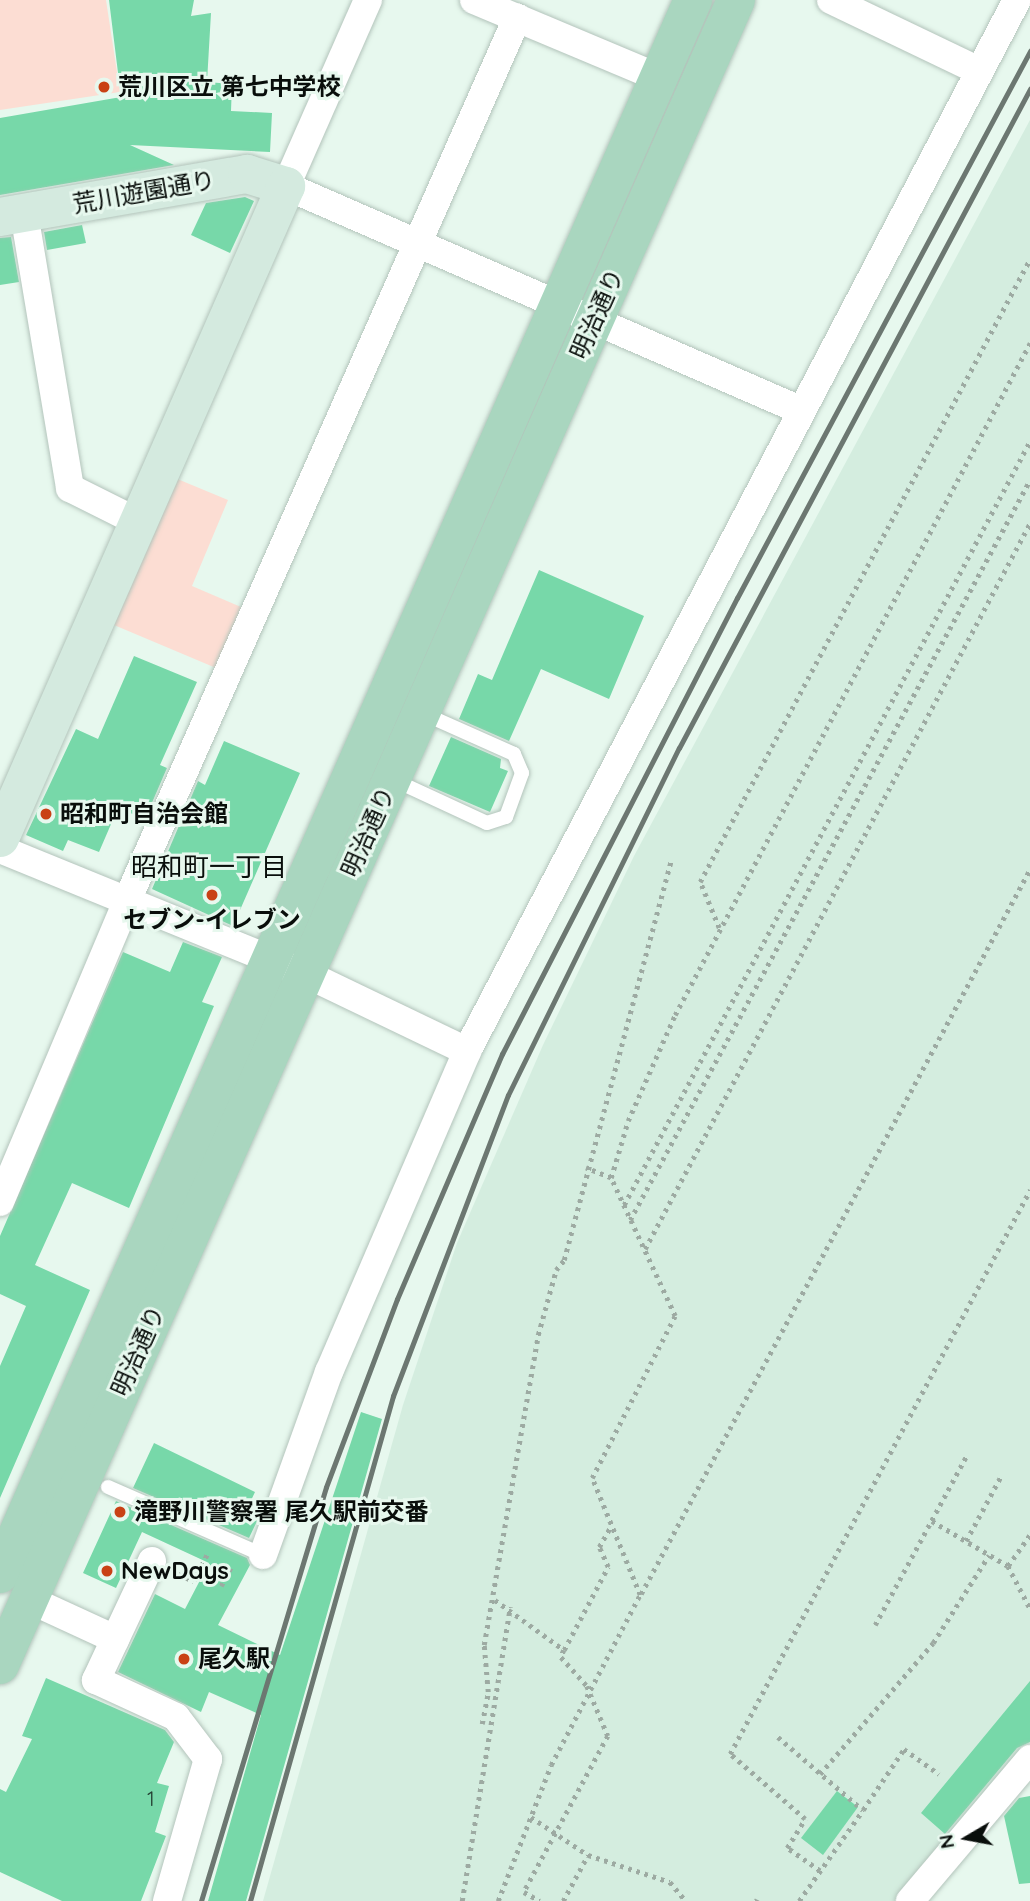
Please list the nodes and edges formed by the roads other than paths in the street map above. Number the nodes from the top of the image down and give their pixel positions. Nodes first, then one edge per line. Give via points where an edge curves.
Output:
1 (368, 0) edge
2 (474, 0) edge
3 (693, 0) edge
4 (736, 0) edge
5 (831, 0) edge
6 (1017, 0) edge
7 (517, 18) junction
8 (979, 71) junction
9 (660, 78) junction
10 (286, 186) junction
11 (12, 215) edge
12 (416, 244) junction
13 (578, 314) junction
14 (800, 410) junction
15 (138, 522) junction
16 (421, 713) junction
17 (392, 779) junction
18 (0, 838) edge
19 (0, 849) edge
20 (125, 903) junction
21 (288, 966) junction
22 (467, 1051) junction
23 (0, 1202) edge
24 (108, 1486) dead end
25 (263, 1555) joint
26 (152, 1561) road end
27 (9, 1588) edge
28 (115, 1639) junction
29 (0, 1665) edge
30 (1030, 1759) edge
31 (167, 1901) edge
32 (910, 1901) edge

1 - 10 street
2 - 7 street
3 - 9 main road, 明治通り
4 - 13 main road, 明治通り
5 - 8 street
6 - 8 street
7 - 9 street
7 - 12 street
8 - 14 street
9 - 13 main road, 明治通り
10 - 11 street, 荒川遊園通り via 247,174
10 - 12 street
10 - 15 street
11 - 15 street via 70,488
12 - 13 street
12 - 20 street
13 - 14 street
13 - 16 main road, 明治通り
13 - 21 main road, 明治通り
14 - 22 street
15 - 18 street
16 - 17 main road, 明治通り
16 - 17 lane via 514,754 522,773 506,817 487,823
17 - 21 main road, 明治通り
19 - 20 street
20 - 21 street
20 - 23 street
21 - 22 street
21 - 27 main road, 明治通り
22 - 25 street via 334,1360
24 - 25 lane
26 - 28 street
27 - 28 street
27 - 29 main road, 明治通り
28 - 31 street via 96,1681 176,1717 208,1759
30 - 32 street

